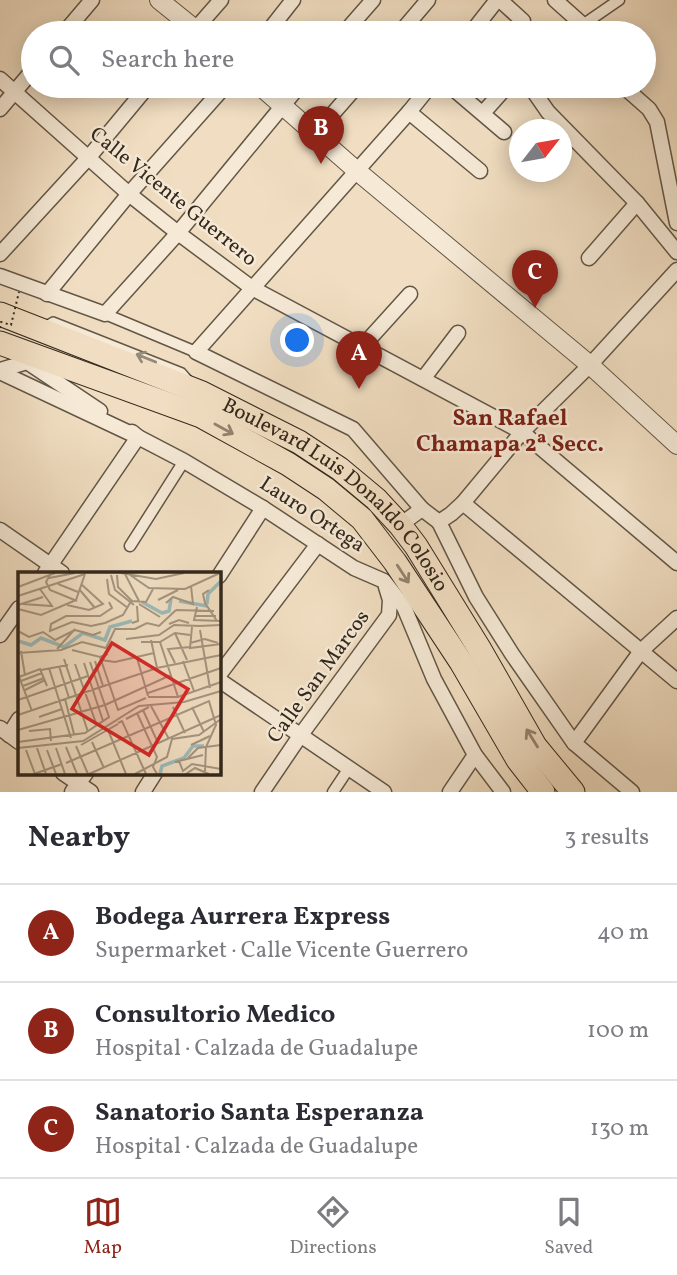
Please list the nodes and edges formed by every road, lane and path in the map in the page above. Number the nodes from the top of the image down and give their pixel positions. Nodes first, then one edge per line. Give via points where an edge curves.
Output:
1 (92, 0) edge
2 (159, 0) edge
3 (222, 0) edge
4 (293, 0) edge
5 (373, 0) edge
6 (428, 0) edge
7 (499, 0) edge
8 (555, 0) edge
9 (620, 0) edge
10 (74, 21) edge
11 (183, 21) edge
12 (205, 21) edge
13 (276, 21) edge
14 (355, 21) edge
15 (410, 21) edge
16 (481, 21) edge
17 (523, 21) edge
18 (571, 21) edge
19 (589, 21) edge
20 (0, 79) edge
21 (21, 85) edge
22 (15, 92) junction
23 (21, 97) edge
24 (22, 98) edge
25 (138, 98) edge
26 (214, 98) edge
27 (274, 98) edge
28 (288, 98) edge
29 (346, 98) edge
30 (420, 98) edge
31 (465, 98) edge
32 (496, 98) edge
33 (538, 98) edge
34 (637, 98) edge
35 (282, 105) junction
36 (0, 109) edge
37 (409, 112) junction
38 (483, 113) junction
39 (504, 132) dead end
40 (315, 134) junction
41 (89, 157) junction
42 (357, 171) junction
43 (480, 171) dead end
44 (129, 194) junction
45 (637, 203) junction
46 (677, 223) edge
47 (178, 233) junction
48 (677, 252) edge
49 (0, 254) edge
50 (589, 258) dead end
51 (677, 270) edge
52 (0, 276) edge
53 (252, 288) junction
54 (19, 292) dead end
55 (47, 294) junction
56 (410, 294) dead end
57 (0, 314) edge
58 (104, 314) junction
59 (0, 328) edge
60 (458, 333) dead end
61 (0, 343) edge
62 (362, 347) junction
63 (0, 352) edge
64 (196, 352) junction
65 (27, 362) junction
66 (590, 365) junction
67 (0, 371) edge
68 (66, 377) dead end
69 (423, 379) junction
70 (197, 403) junction
71 (169, 415) dead end
72 (522, 432) junction
73 (138, 436) junction
74 (677, 444) edge
75 (184, 461) junction
76 (463, 503) junction
77 (263, 508) junction
78 (422, 509) junction
79 (439, 522) junction
80 (400, 525) junction
81 (0, 530) edge
82 (318, 544) junction
83 (130, 546) dead end
84 (677, 564) edge
85 (52, 571) edge
86 (220, 574) edge
87 (384, 581) junction
88 (404, 607) junction
89 (18, 609) edge
90 (677, 618) edge
91 (0, 635) edge
92 (445, 637) junction
93 (641, 651) junction
94 (220, 677) edge
95 (220, 679) edge
96 (677, 681) edge
97 (300, 736) junction
98 (574, 743) junction
99 (475, 755) junction
100 (349, 768) junction
101 (154, 774) edge
102 (79, 783) edge
103 (91, 792) edge
104 (143, 792) edge
105 (262, 792) edge
106 (334, 792) edge
107 (383, 792) edge
108 (450, 792) edge
109 (503, 792) edge
110 (543, 792) edge
111 (573, 792) edge
112 (632, 792) edge

1 - 10 street
2 - 11 street
3 - 12 street
4 - 13 street
5 - 14 street
6 - 15 street
7 - 16 street
7 - 17 street
8 - 18 street
9 - 19 street
20 - 22 street, Calle Vicente Guerrero
21 - 22 street
22 - 23 street, Calle Vicente Guerrero
22 - 36 street
24 - 41 street, Calle Vicente Guerrero
25 - 41 street
26 - 44 street
27 - 35 street
28 - 35 street
29 - 40 street
30 - 37 street
31 - 38 street
32 - 38 street
33 - 45 street
34 - 46 street via 657,122
35 - 40 street
35 - 47 street
37 - 42 street
37 - 43 street
38 - 39 street
40 - 42 street
41 - 44 street, Calle Vicente Guerrero
41 - 49 street
42 - 53 street
42 - 66 street
44 - 47 street, Calle Vicente Guerrero
44 - 55 street
45 - 48 street
45 - 50 street
47 - 53 street, Calle Vicente Guerrero
47 - 58 street
51 - 66 street
52 - 55 street
53 - 62 street, Calle Vicente Guerrero
53 - 64 street
54 - 59 path, bridge via 11,325 1,322
55 - 58 street
56 - 62 street
70 -> 57 highway, Boulevard Luis Donaldo Colosio
58 - 64 street
60 - 69 street
61 - 70 highway, Boulevard Luis Donaldo Colosio
62 - 69 street, Calle Vicente Guerrero
63 - 65 lane
64 - 78 street via 353,429
65 - 67 street
65 - 68 lane
65 - 73 street
66 - 72 street
66 - 74 street
67 - 73 street, Lauro Ortega
69 - 72 street, Calle Vicente Guerrero
70 - 71 lane
70 - 80 highway, Boulevard Luis Donaldo Colosio via 299,442 340,469
70 -> 92 highway, Boulevard Luis Donaldo Colosio via 201,416 288,464 362,519
72 - 76 street
72 - 84 street, Calle Vicente Guerrero
73 - 75 street, Lauro Ortega
73 - 85 street
75 - 77 street, Lauro Ortega
75 - 83 street
76 - 79 street
76 - 93 street
77 - 82 street, Lauro Ortega
77 - 86 street
78 - 79 street
78 - 80 street
79 - 98 street via 476,597
111 -> 80 highway, Boulevard Luis Donaldo Colosio via 536,746
81 - 85 street
82 - 87 street, Lauro Ortega
82 - 94 street
87 - 88 street, Lauro Ortega
87 - 97 street, Calle San Marcos via 389,615
88 - 92 street
88 - 99 street, Lauro Ortega via 434,679
89 - 91 street
90 - 93 street
92 - 110 highway, Boulevard Luis Donaldo Colosio via 518,760
93 - 96 street
93 - 98 street
95 - 97 street
97 - 100 street
97 - 105 street, Calle San Marcos
98 - 112 street
99 - 108 street
99 - 109 street, Lauro Ortega
100 - 106 street
100 - 107 street
101 - 104 street
102 - 103 street

